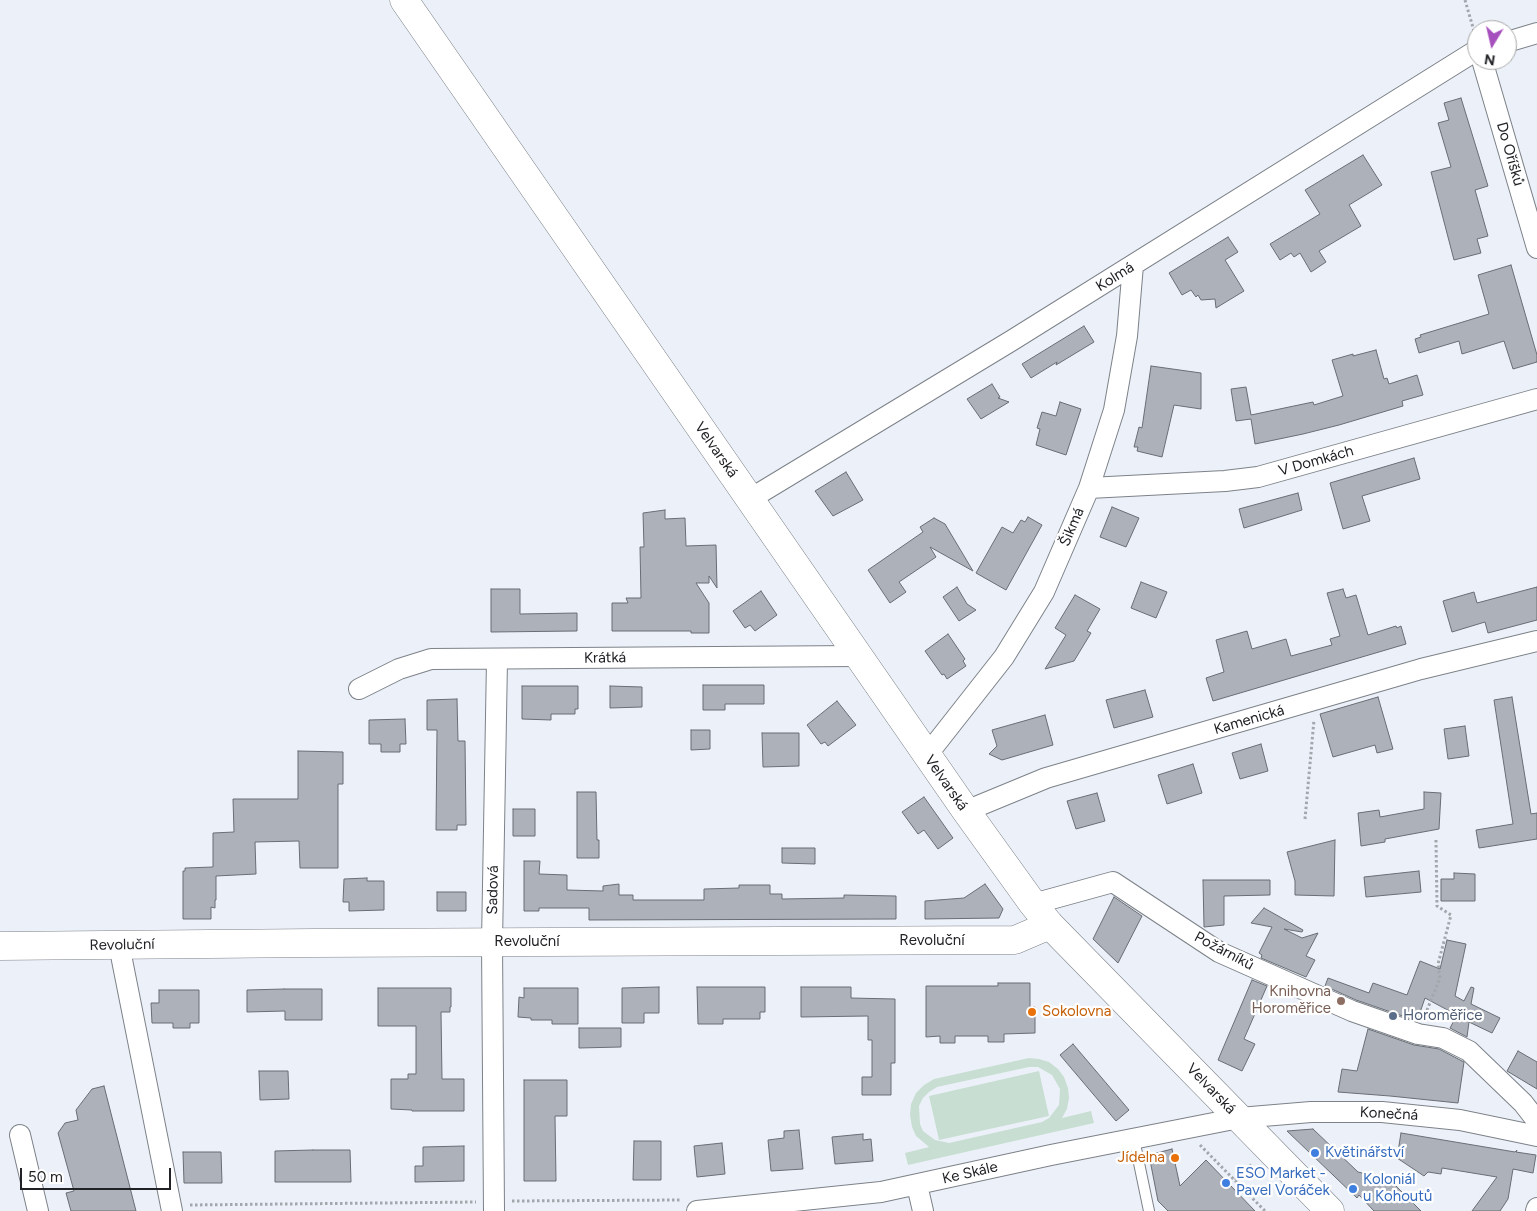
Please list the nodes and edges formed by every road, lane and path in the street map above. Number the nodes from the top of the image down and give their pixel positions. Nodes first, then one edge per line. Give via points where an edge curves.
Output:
1 (404, 0) edge
2 (1465, 0) edge
3 (1470, 20) edge
4 (1537, 34) edge
5 (1517, 39) edge
6 (1467, 48) edge
7 (1485, 70) edge
8 (1537, 248) edge
9 (1133, 265) junction
10 (1537, 398) edge
11 (1089, 488) junction
12 (750, 499) junction
13 (1537, 641) edge
14 (858, 656) junction
15 (497, 660) junction
16 (359, 689) dead end
17 (1316, 701) junction
18 (927, 756) junction
19 (966, 811) junction
20 (1305, 819) dead end
21 (1436, 840) dead end
22 (1033, 904) junction
23 (1050, 925) junction
24 (492, 942) junction
25 (119, 945) junction
26 (0, 946) edge
27 (1418, 1034) junction
28 (1239, 1118) junction
29 (1537, 1120) edge
30 (20, 1135) dead end
31 (1537, 1136) edge
32 (1134, 1139) junction
33 (1206, 1141) dead end
34 (1254, 1162) dead end
35 (1234, 1180) junction
36 (917, 1185) junction
37 (486, 1206) edge
38 (180, 1208) edge
39 (38, 1211) edge
40 (697, 1211) edge
41 (923, 1211) edge
42 (1148, 1211) edge
43 (1265, 1211) edge
44 (1330, 1211) edge

1 - 12 main road, Velvarská
2 - 3 path
4 - 5 street
6 - 9 street, Kolmá
7 - 8 street, Do Oříšků
9 - 11 street, Šikmá via 1127,336 1114,410
9 - 12 street, Kolmá
10 - 11 street, V Domkách via 1258,477
11 - 18 street, Šikmá via 1044,592 1004,657
12 - 14 main road, Velvarská
13 - 17 street, Kamenická via 1421,669
14 - 15 street, Krátká
14 - 18 main road, Velvarská
15 - 16 street, Krátká via 431,659 399,669
15 - 24 street, Sadová
17 - 19 street, Kamenická via 1046,778
17 - 20 path
18 - 19 main road, Velvarská
19 - 22 main road, Velvarská
21 - 27 path via 1438,906 1451,915 1438,964 1440,978
22 - 23 main road, Velvarská
22 - 27 street, Požárníků via 1113,882 1219,952 1352,1011
23 - 24 main road, Revoluční via 1016,940
23 - 28 main road, Velvarská
24 - 25 main road, Revoluční
24 - 37 street, Sadová
25 - 26 main road, Revoluční
25 - 38 street
27 - 29 street, Požárníků via 1443,1038 1469,1051
28 - 31 street, Konečná via 1311,1112 1382,1112 1460,1120
28 - 32 street, Ke Skále
28 - 44 main road, Velvarská
30 - 39 street
32 - 36 street, Ke Skále
32 - 42 lane
33 - 35 path via 1198,1143
34 - 35 path
35 - 43 path
36 - 40 street, Ke Skále via 881,1192
36 - 41 street
37 - 38 path

